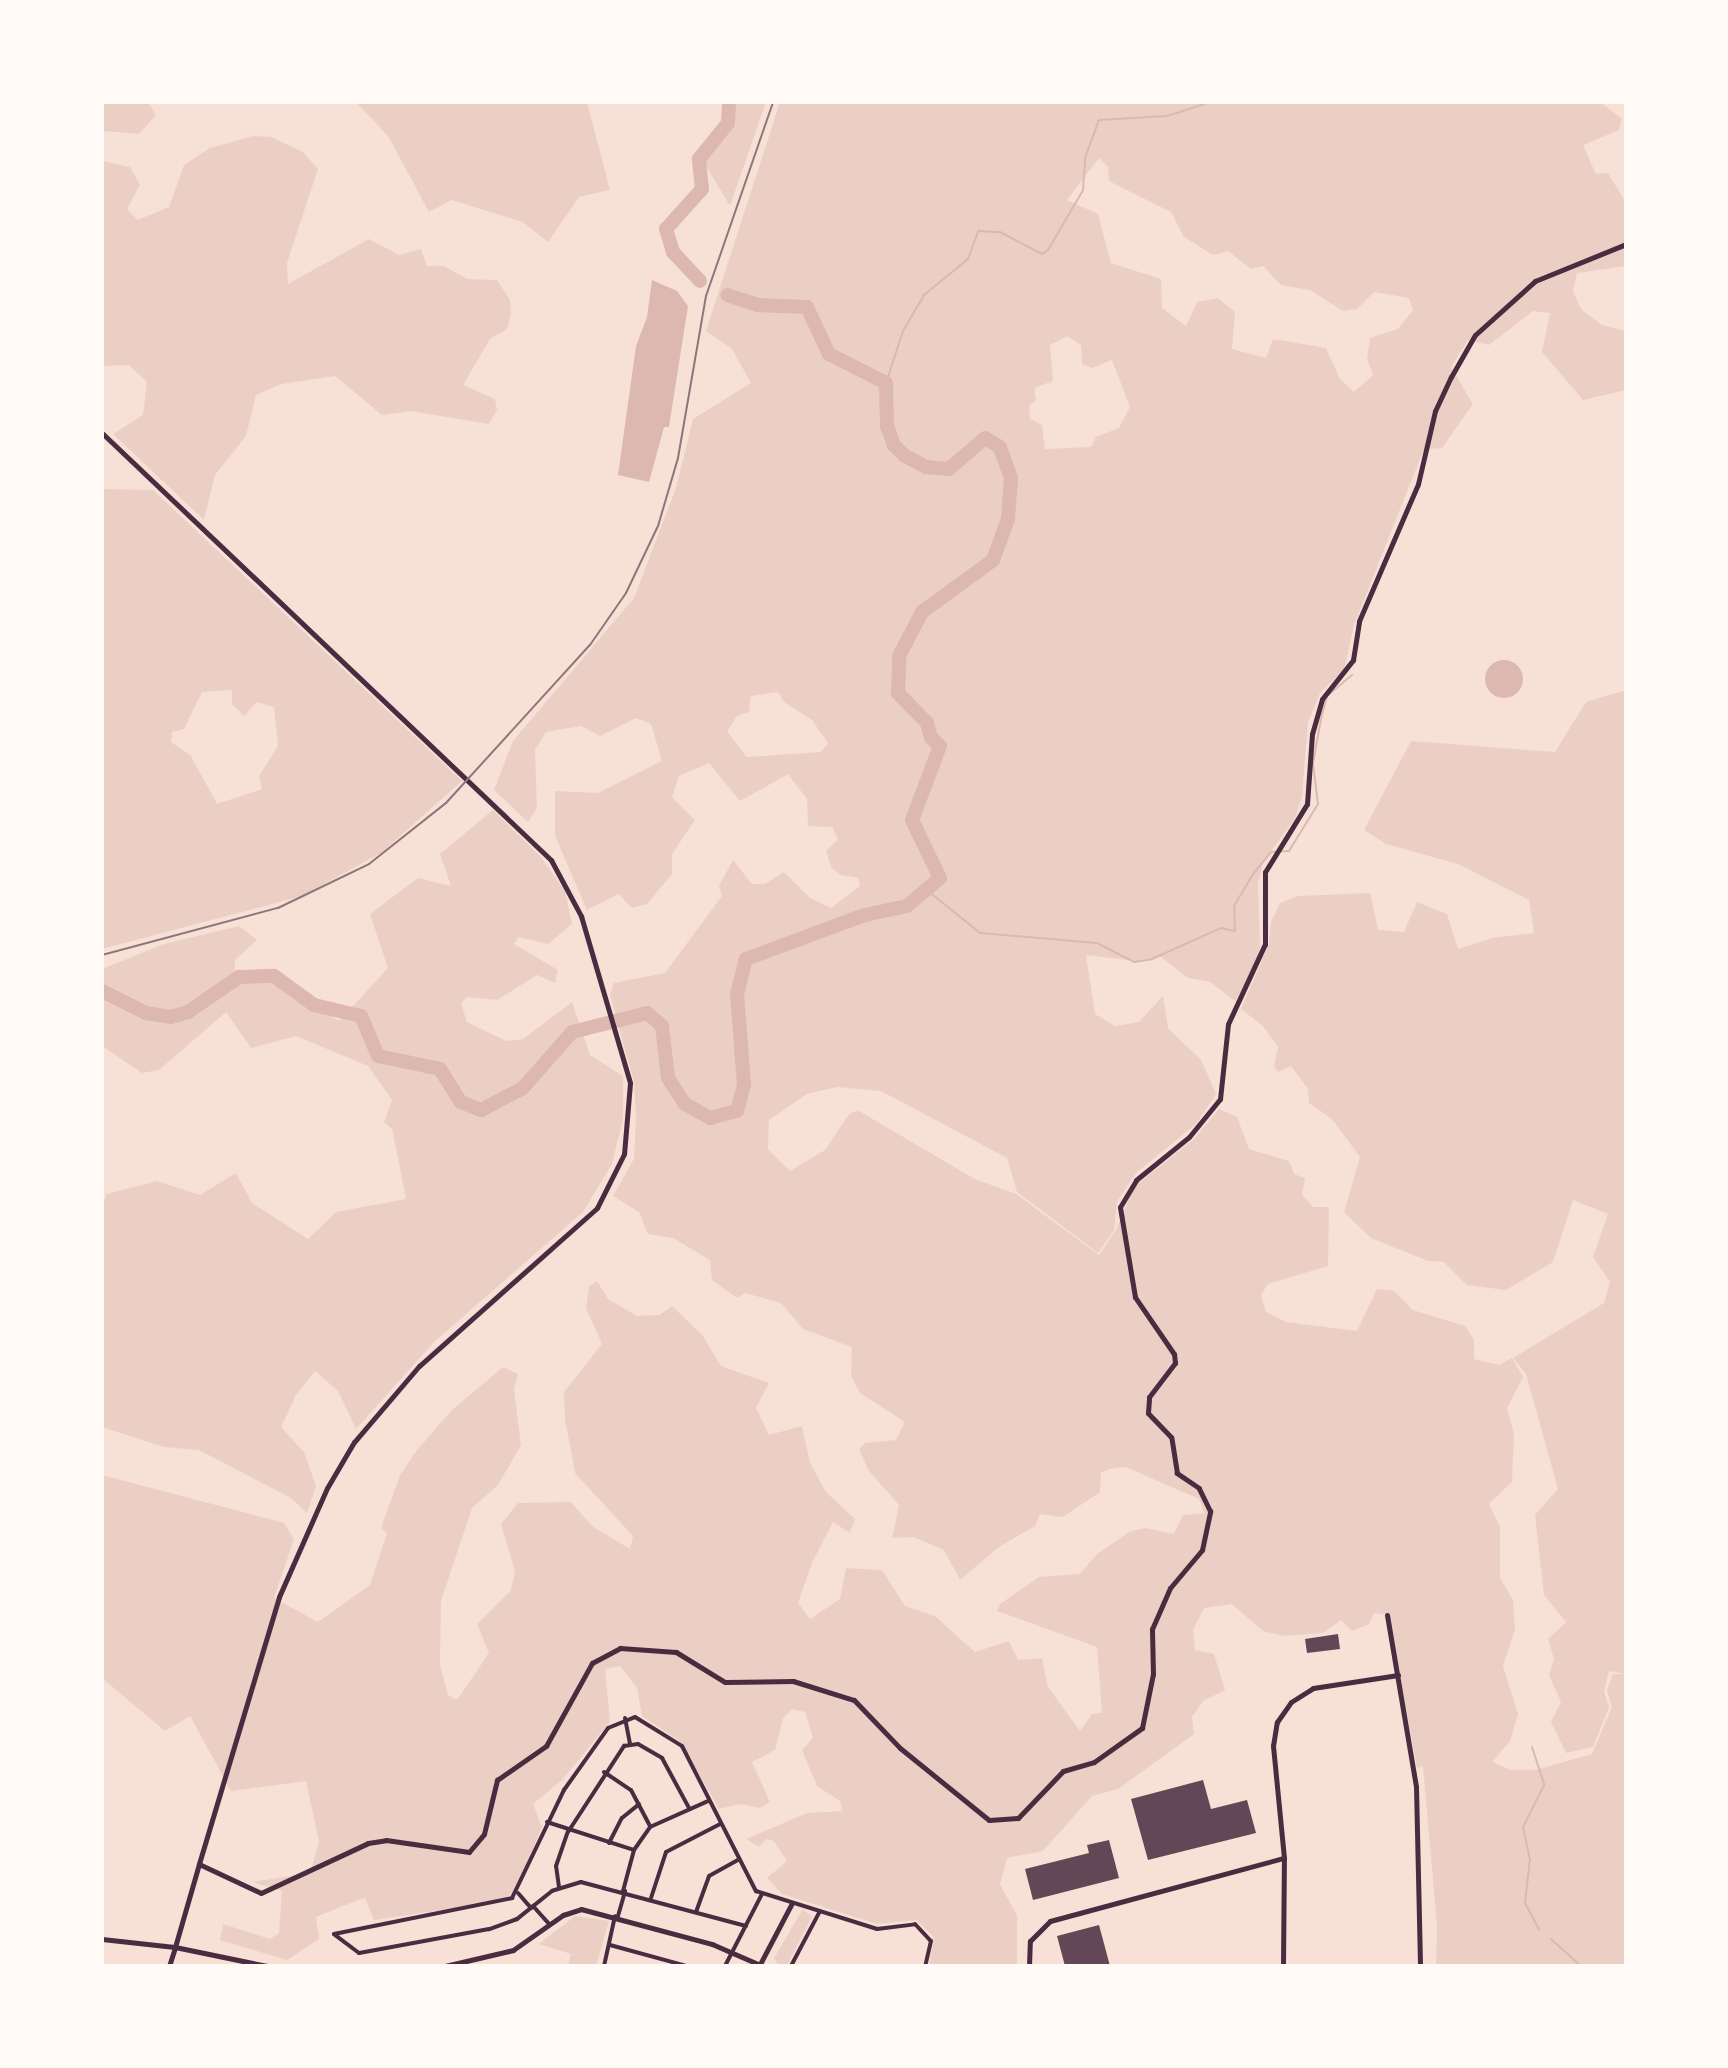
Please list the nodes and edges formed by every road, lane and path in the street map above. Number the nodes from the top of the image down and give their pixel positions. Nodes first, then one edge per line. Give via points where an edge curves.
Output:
1 (1626, 244) edge
2 (102, 433) edge
3 (1387, 1615) dead end
4 (1398, 1675) junction
5 (625, 1718) junction
6 (630, 1744) junction
7 (604, 1772) junction
8 (708, 1801) junction
9 (639, 1804) junction
10 (689, 1808) junction
11 (547, 1822) junction
12 (720, 1824) junction
13 (650, 1827) junction
14 (568, 1832) junction
15 (609, 1843) junction
16 (634, 1850) junction
17 (1284, 1858) junction
18 (738, 1860) junction
19 (199, 1864) junction
20 (559, 1887) junction
21 (624, 1891) junction
22 (518, 1893) junction
23 (762, 1894) junction
24 (651, 1898) junction
25 (792, 1903) junction
26 (532, 1907) junction
27 (820, 1911) junction
28 (696, 1912) junction
29 (617, 1916) junction
30 (550, 1925) junction
31 (746, 1926) junction
32 (102, 1939) edge
33 (610, 1945) junction
34 (175, 1947) junction
35 (733, 1952) junction
36 (169, 1966) edge
37 (267, 1966) edge
38 (445, 1966) edge
39 (604, 1966) edge
40 (687, 1966) edge
41 (725, 1966) edge
42 (761, 1966) edge
43 (791, 1966) edge
44 (925, 1966) edge
45 (1029, 1966) edge
46 (1283, 1966) edge
47 (1420, 1966) edge

1 - 19 main road via 1556,268 1528,287 1475,335 1451,377 1435,411 1418,484 1359,621 1353,660 1322,699 1312,734 1307,804 1265,872 1265,944 1225,1036 1220,1099 1189,1137 1136,1180 1120,1207 1135,1297 1174,1354 1175,1363 1149,1397 1148,1413 1171,1437 1177,1473 1201,1490 1210,1511 1202,1550 1170,1588 1152,1629 1153,1674 1142,1728 1094,1762 1063,1771 1018,1818 989,1820 900,1748 854,1700 793,1681 725,1682 682,1654 620,1648 592,1663 546,1746 497,1780 484,1834 469,1852 386,1840 368,1843 261,1893
2 - 19 main road via 535,841 563,878 628,1069 630,1118 611,1185 580,1228 419,1366 339,1466 279,1597
3 - 4 main road
4 - 17 main road via 1313,1688 1282,1712 1273,1746
4 - 47 main road via 1419,1831
5 - 6 street
5 - 8 street via 641,1718 678,1742
5 - 11 street via 605,1731
6 - 7 street
6 - 10 street via 643,1746 667,1764
7 - 9 street via 626,1786
7 - 14 street
8 - 10 street
8 - 12 street
9 - 13 street
9 - 15 street via 622,1818
10 - 13 street
11 - 14 street
11 - 22 street
12 - 18 street
12 - 24 street via 666,1852
13 - 16 street
14 - 15 street
14 - 20 street via 556,1866
15 - 16 street
16 - 21 street
17 - 45 main road via 1050,1921 1030,1941
17 - 46 main road
18 - 23 street
18 - 28 street via 709,1876
19 - 34 main road
20 - 21 street via 589,1882
20 - 26 street
21 - 24 street
21 - 29 street
22 - 26 street
22 - 26 street via 501,1903 334,1934 359,1953 489,1929
23 - 25 street
23 - 31 street
24 - 28 street
25 - 27 street
25 - 42 main road
26 - 30 street
27 - 43 street
27 - 44 street via 877,1929 919,1926 931,1941
28 - 31 street
29 - 30 main road via 574,1910
29 - 33 street
29 - 35 main road
30 - 38 main road via 513,1950
31 - 35 street
32 - 34 main road
33 - 39 street
33 - 40 street
34 - 36 main road
34 - 37 main road
35 - 41 street
35 - 42 main road

